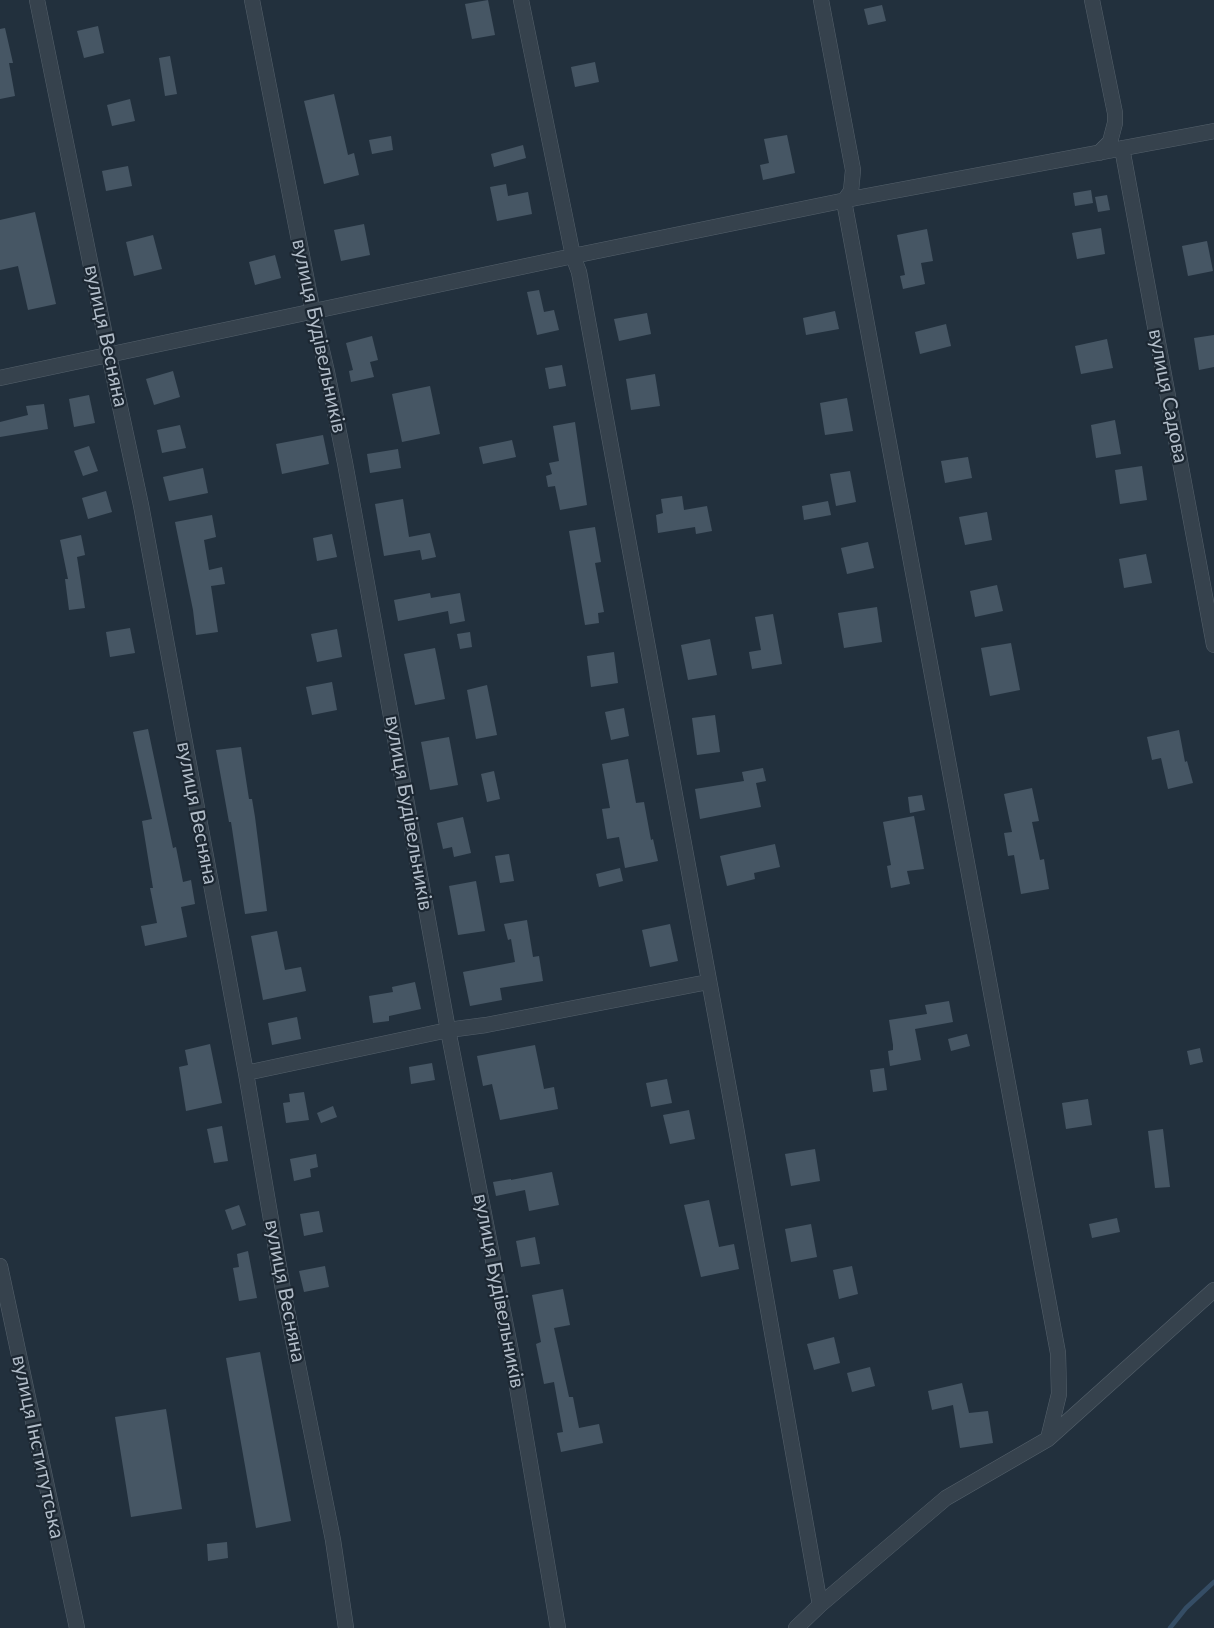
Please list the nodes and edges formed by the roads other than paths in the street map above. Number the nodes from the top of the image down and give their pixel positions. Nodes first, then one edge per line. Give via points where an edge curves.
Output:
1 (37, 0) edge
2 (252, 0) edge
3 (521, 0) edge
4 (821, 0) edge
5 (1092, 0) edge
6 (1214, 131) edge
7 (1122, 148) junction
8 (1099, 153) junction
9 (844, 201) junction
10 (573, 256) junction
11 (313, 312) junction
12 (109, 355) junction
13 (0, 378) edge
14 (1214, 645) edge
15 (708, 982) junction
16 (448, 1030) junction
17 (246, 1073) junction
18 (0, 1266) edge
19 (1214, 1290) edge
20 (1048, 1439) junction
21 (820, 1605) junction
22 (77, 1628) edge
23 (346, 1628) edge
24 (558, 1628) edge
25 (796, 1628) edge

1 - 12 street, вулиця Весняна
2 - 11 street, вулиця Будівельників
3 - 10 street
4 - 9 street via 853,170 851,191
5 - 8 street via 1115,123 1110,142
6 - 7 street
7 - 8 street
7 - 14 street, вулиця Садова
8 - 9 street
9 - 10 street
9 - 20 street via 1058,1353 1059,1394
10 - 11 street
10 - 15 street
11 - 12 street
11 - 16 street, вулиця Будівельників via 343,452
12 - 13 street
12 - 17 street, вулиця Весняна via 141,505
15 - 16 street
15 - 21 street
16 - 17 street
16 - 24 street, вулиця Будівельників via 512,1357
17 - 23 street, вулиця Весняна
18 - 22 street, вулиця Інститутська
19 - 20 street
20 - 21 street via 946,1498
21 - 25 street

